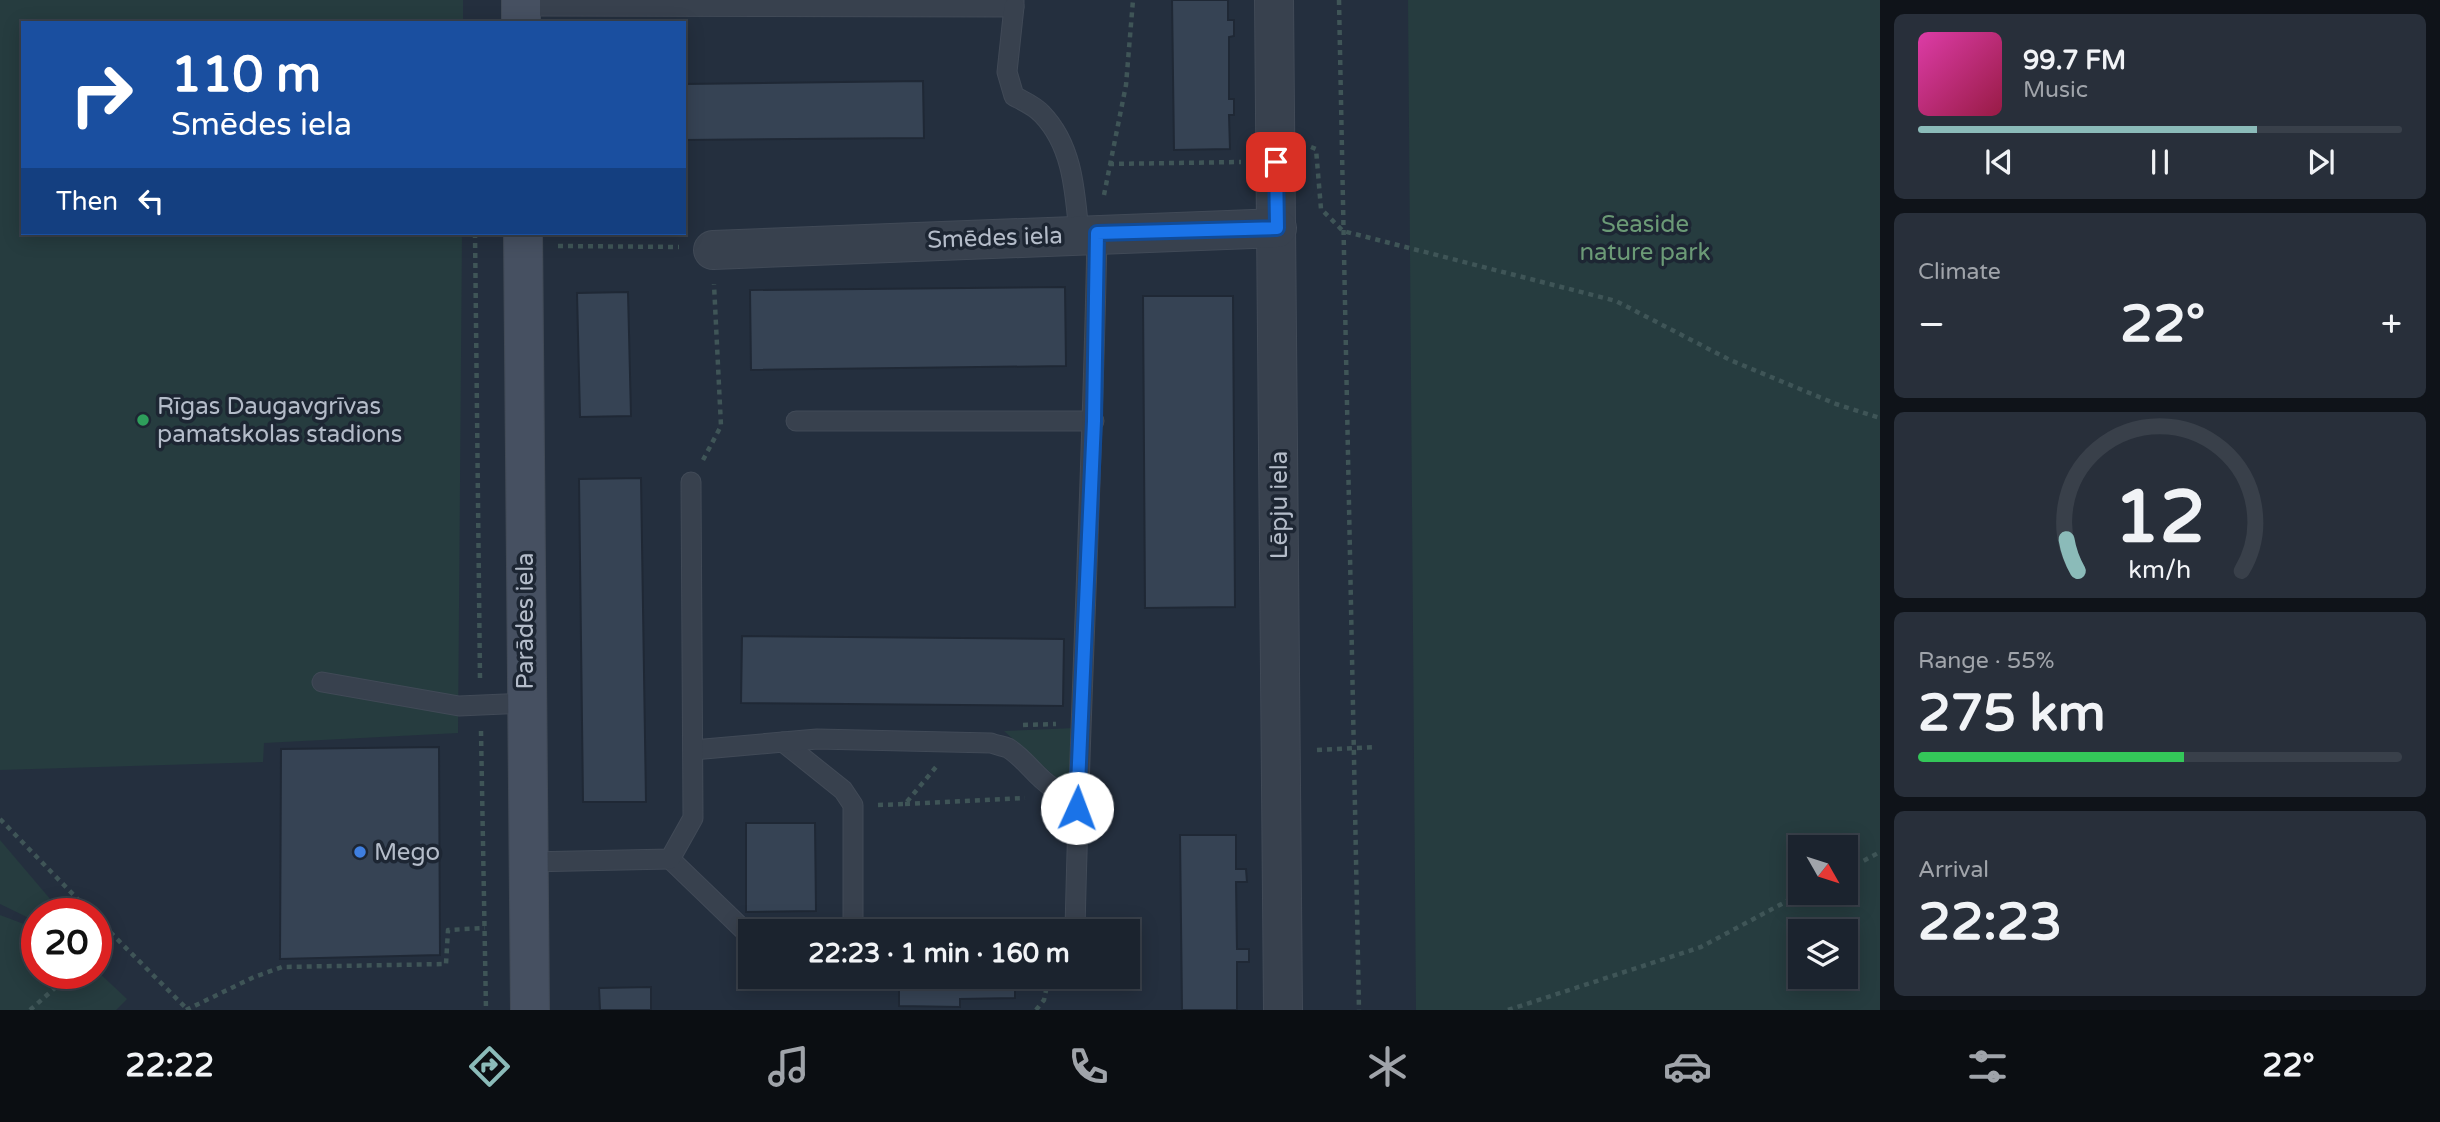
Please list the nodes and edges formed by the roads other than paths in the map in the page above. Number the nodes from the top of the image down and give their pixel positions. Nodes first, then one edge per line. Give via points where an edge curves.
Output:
1 (1274, 0) edge
2 (1014, 4) edge
3 (521, 9) edge
4 (1277, 228) junction
5 (1088, 234) junction
6 (523, 240) edge
7 (713, 250) road end
8 (796, 421) dead end
9 (1094, 421) junction
10 (691, 482) road end
11 (322, 682) dead end
12 (526, 703) junction
13 (783, 742) junction
14 (692, 750) junction
15 (1077, 792) junction
16 (670, 859) junction
17 (528, 862) junction
18 (853, 919) edge
19 (1075, 919) edge
20 (738, 924) edge
21 (530, 1010) edge
22 (1283, 1010) edge

1 - 4 street, Lēpju iela
2 - 3 lane
2 - 5 lane via 1007,72 1014,96 1041,112 1062,138
4 - 5 street, Smēdes iela
4 - 22 street, Lēpju iela
5 - 7 street, Smēdes iela
5 - 9 lane
6 - 12 street, Parādes iela
8 - 9 lane
9 - 15 lane
10 - 14 lane
11 - 12 lane via 459,706
12 - 17 street, Parādes iela
13 - 14 lane
13 - 15 lane via 991,743 1007,748 1054,789 1064,794
13 - 18 lane via 843,790 853,805
14 - 16 lane via 693,818
15 - 19 lane
16 - 17 lane
16 - 20 lane
17 - 21 street, Parādes iela

